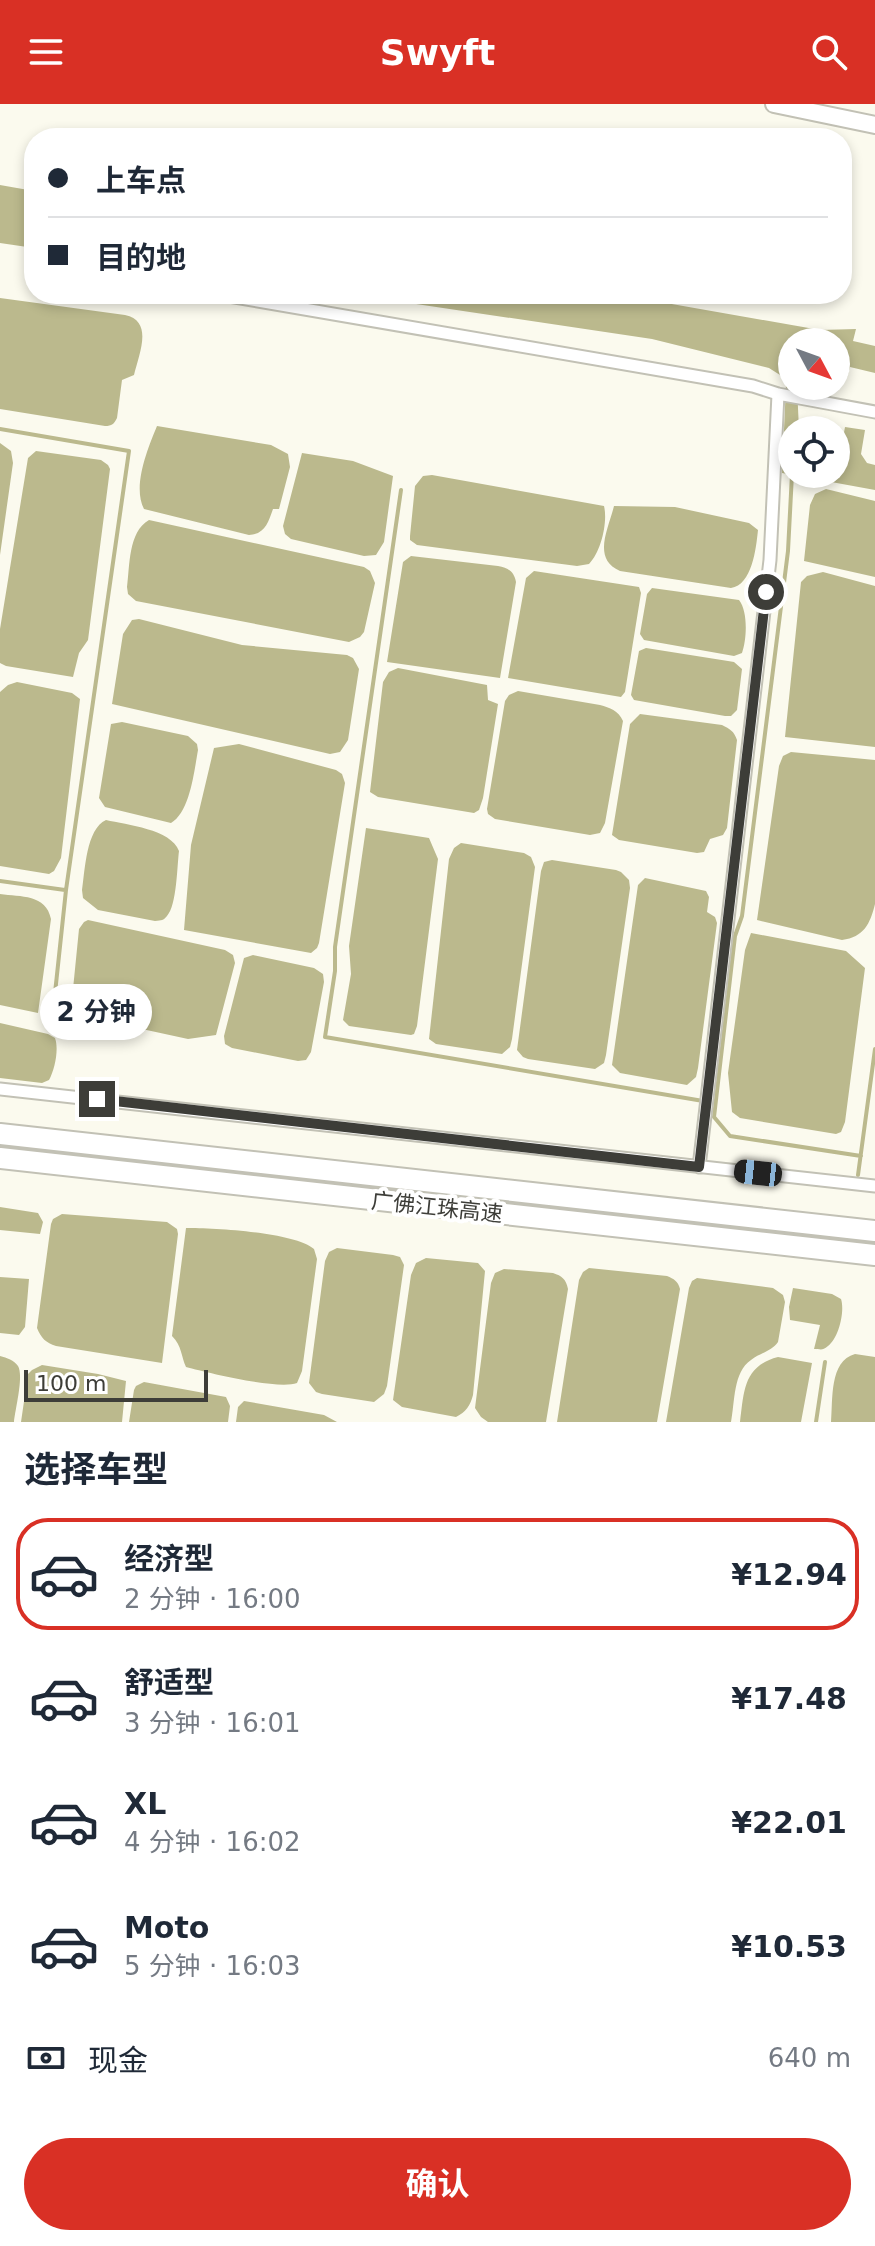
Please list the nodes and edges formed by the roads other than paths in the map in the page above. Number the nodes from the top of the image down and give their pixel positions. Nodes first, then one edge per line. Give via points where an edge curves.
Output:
1 (774, 104) edge
2 (875, 125) edge
3 (275, 304) edge
4 (778, 394) joint
5 (810, 400) edge
6 (875, 412) edge
7 (0, 1089) edge
8 (0, 1134) edge
9 (0, 1158) edge
10 (699, 1167) junction
11 (875, 1186) edge
12 (875, 1231) edge
13 (875, 1255) edge

1 - 2 street
3 - 4 street
4 - 10 street via 770,560
5 - 6 street
7 - 10 street
8 - 12 highway, 广佛江珠高速
9 - 13 highway, 广佛江珠高速
10 - 11 street

